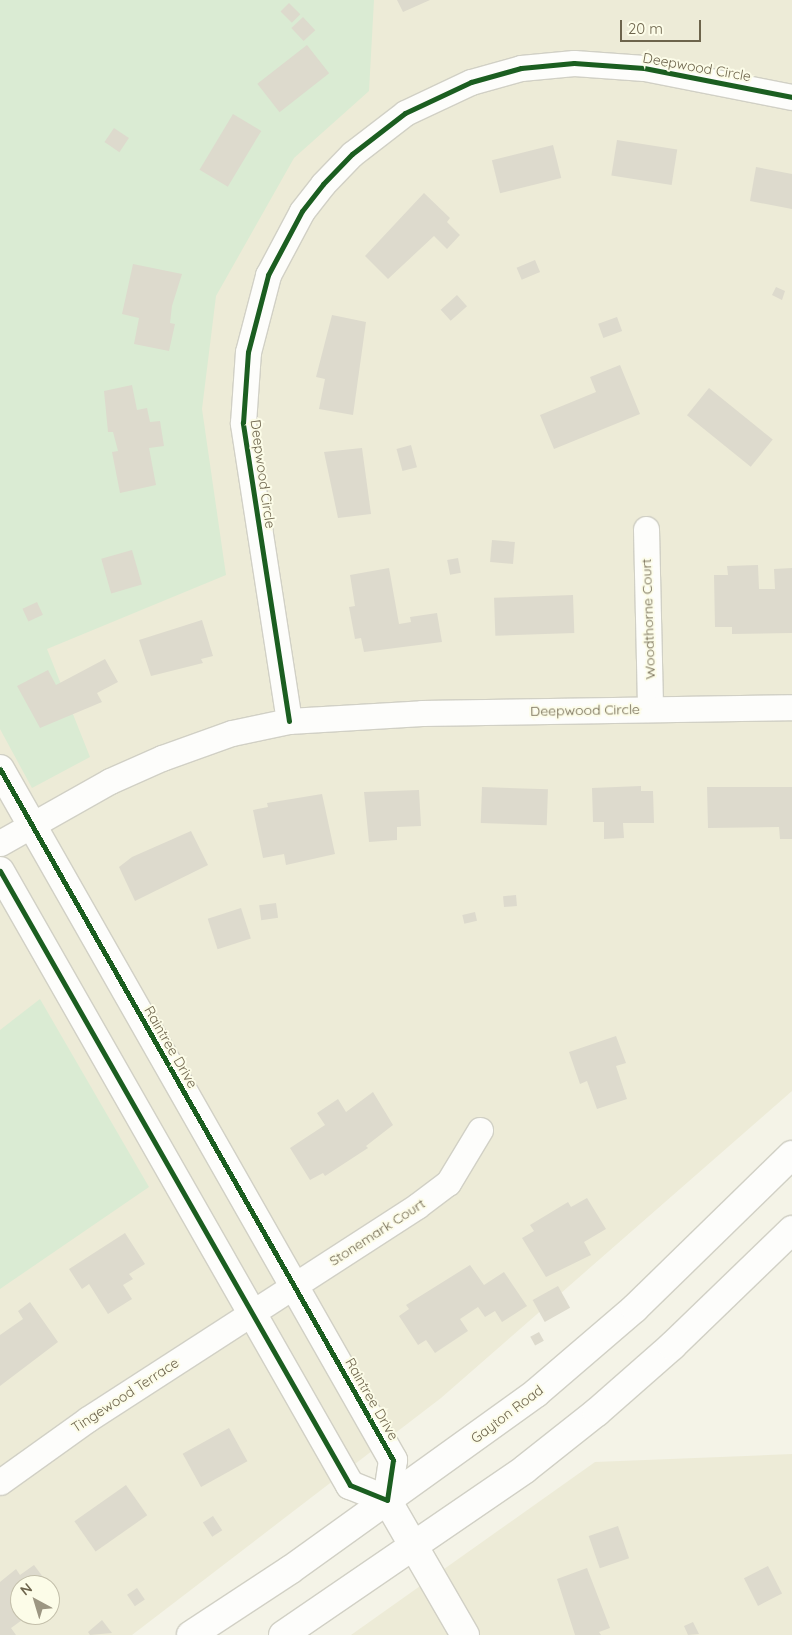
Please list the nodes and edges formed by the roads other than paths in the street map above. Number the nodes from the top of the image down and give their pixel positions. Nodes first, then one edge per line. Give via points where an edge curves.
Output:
1 (792, 97) edge
2 (646, 529) dead end
3 (792, 706) edge
4 (650, 709) junction
5 (289, 721) junction
6 (0, 769) edge
7 (32, 825) junction
8 (0, 843) edge
9 (0, 871) edge
10 (480, 1130) dead end
11 (792, 1155) edge
12 (792, 1230) edge
13 (294, 1286) junction
14 (252, 1312) junction
15 (0, 1482) edge
16 (387, 1500) junction
17 (414, 1546) junction
18 (191, 1635) edge
19 (283, 1635) edge
20 (465, 1635) edge

1 - 5 street, Deepwood Circle via 644,68 574,63 521,68 471,82 406,113 352,154 323,184 302,211 268,275 248,352 243,423
2 - 4 street, Woodthorne Court
3 - 4 street, Deepwood Circle
4 - 5 street, Deepwood Circle via 422,713
5 - 7 street, Deepwood Circle via 232,733 162,758 110,781
6 - 7 street, Raintree Drive
7 - 8 street, Deepwood Circle
7 - 13 street, Raintree Drive
9 - 14 street
10 - 13 street, Stonemark Court via 448,1183
11 - 16 street, Gayton Road via 575,1361 503,1419
12 - 17 street via 672,1346 597,1412 525,1469
13 - 14 street, Stonemark Court
13 - 16 street, Raintree Drive via 393,1460
14 - 15 street, Tingewood Terrace via 88,1419
14 - 16 street via 350,1485
16 - 17 street
16 - 18 street, Gayton Road
17 - 19 street
17 - 20 street

